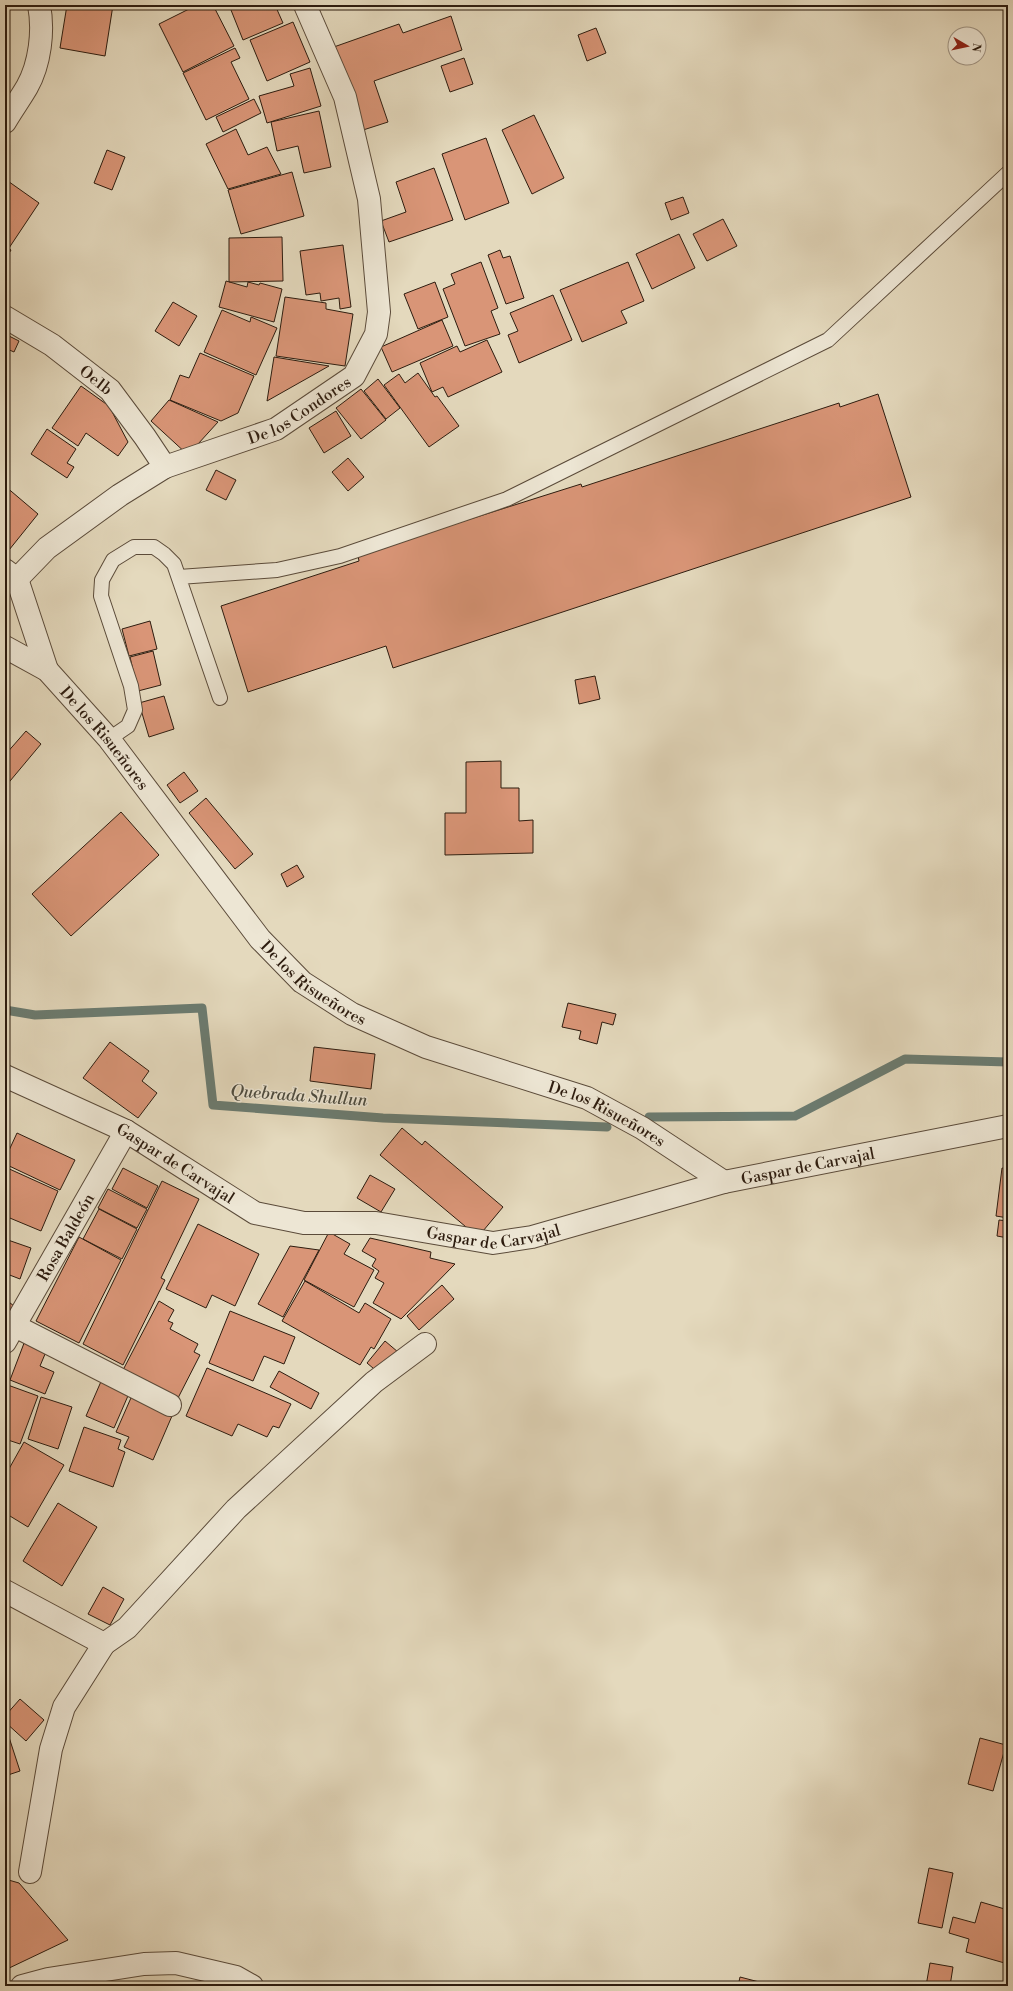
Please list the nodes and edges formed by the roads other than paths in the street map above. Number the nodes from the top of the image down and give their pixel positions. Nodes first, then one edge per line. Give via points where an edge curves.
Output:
1 (39, 5) edge
2 (304, 5) edge
3 (5, 122) edge
4 (1008, 173) edge
5 (5, 317) edge
6 (165, 468) junction
7 (11, 574) edge
8 (179, 576) junction
9 (5, 647) edge
10 (47, 670) junction
11 (220, 698) dead end
12 (109, 739) junction
13 (5, 1076) edge
14 (1008, 1126) edge
15 (126, 1131) junction
16 (724, 1182) junction
17 (10, 1334) edge
18 (425, 1344) dead end
19 (170, 1405) dead end
20 (5, 1592) edge
21 (104, 1644) junction
22 (30, 1872) dead end
23 (22, 1986) edge
24 (252, 1986) edge

1 - 3 street via 39,51 28,86
2 - 6 street, De los Condores via 345,97 369,199 379,312 376,334 354,376 276,429
4 - 8 lane via 828,340 507,499 340,556 277,570
5 - 6 street, Oe1b via 52,345 110,390
6 - 7 street, De los Condores via 120,495
7 - 10 street
8 - 11 lane
8 - 12 lane via 174,564 154,548 134,547 113,560 102,580 101,596 131,686 136,710 128,726
9 - 10 street, De los Risueñores
10 - 12 street, De los Risueñores
12 - 16 street, De los Risueñores via 260,939 302,982 352,1014 426,1047 586,1098 642,1128
13 - 15 street, Gaspar de Carvajal
14 - 16 street, Gaspar de Carvajal
15 - 16 street, Gaspar de Carvajal via 255,1213 304,1223 376,1223 493,1243 532,1237
15 - 17 street, Rosa Baldeón
17 - 19 street
18 - 21 street via 374,1382 236,1509 127,1628
20 - 21 street
21 - 22 street via 64,1707 51,1749
23 - 24 street via 48,1979 176,1963 236,1976

